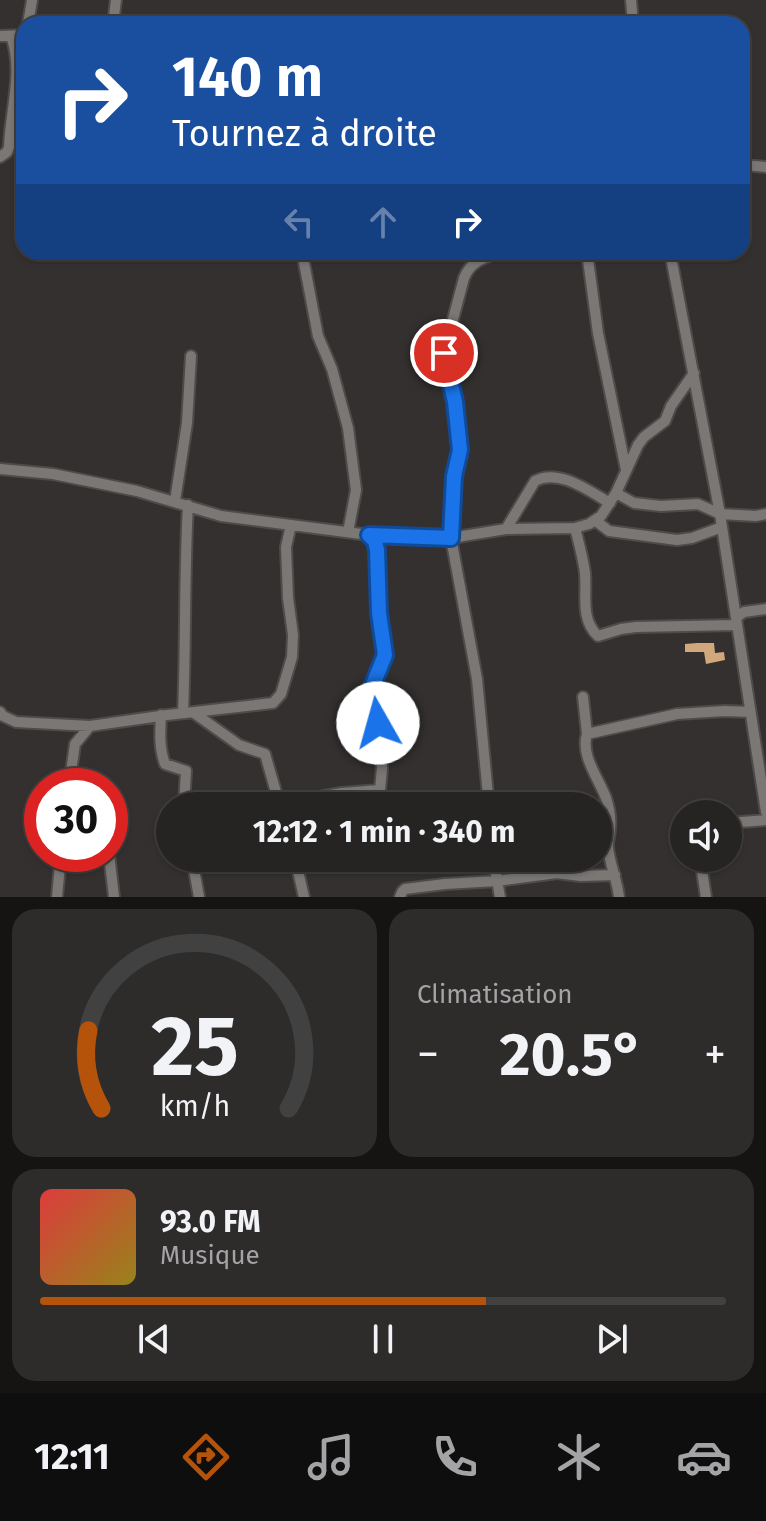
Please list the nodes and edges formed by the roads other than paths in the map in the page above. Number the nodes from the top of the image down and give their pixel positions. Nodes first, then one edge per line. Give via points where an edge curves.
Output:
1 (6, 36) edge
2 (16, 56) edge
3 (16, 75) edge
4 (0, 157) edge
5 (304, 260) edge
6 (477, 260) edge
7 (588, 260) edge
8 (672, 260) edge
9 (191, 356) dead end
10 (694, 373) junction
11 (0, 469) edge
12 (626, 470) junction
13 (613, 498) junction
14 (175, 501) junction
15 (188, 505) junction
16 (720, 514) junction
17 (766, 514) edge
18 (596, 521) junction
19 (291, 525) junction
20 (722, 527) junction
21 (575, 528) junction
22 (506, 529) junction
23 (348, 532) junction
24 (369, 535) junction
25 (451, 538) junction
26 (766, 609) edge
27 (737, 621) junction
28 (583, 697) dead end
29 (0, 712) edge
30 (750, 712) junction
31 (189, 713) junction
32 (161, 715) junction
33 (0, 722) edge
34 (16, 722) junction
35 (64, 723) junction
36 (90, 726) junction
37 (587, 734) junction
38 (75, 744) junction
39 (71, 768) edge
40 (185, 792) edge
41 (276, 792) edge
42 (378, 792) edge
43 (488, 792) edge
44 (766, 812) edge
45 (766, 820) edge
46 (742, 822) edge
47 (59, 872) edge
48 (111, 872) edge
49 (195, 872) edge
50 (298, 872) edge
51 (495, 872) edge
52 (702, 872) edge
53 (615, 875) junction
54 (497, 881) junction
55 (57, 897) edge
56 (114, 897) edge
57 (199, 897) edge
58 (304, 897) edge
59 (399, 897) edge
60 (500, 897) edge
61 (619, 897) edge
62 (706, 897) edge

1 - 2 street
3 - 4 street via 9,147
5 - 23 street via 318,336 348,428 356,490
6 - 25 street via 464,278 444,353 460,450
7 - 12 street
8 - 10 street
9 - 14 street
10 - 12 street via 665,421 638,445
10 - 16 street
11 - 14 street via 53,474
12 - 13 street
13 - 16 street via 661,506 698,504
13 - 18 street
13 - 22 street via 550,476 541,478
14 - 15 street
15 - 19 street via 221,516
15 - 31 street
16 - 17 street
16 - 20 street
18 - 20 street via 609,531 677,540
18 - 21 street
19 - 23 street
19 - 31 street via 286,547 293,646 278,699
20 - 27 street
21 - 22 street
21 - 27 street via 586,582 584,606 590,629 598,636 636,627
22 - 25 street
23 - 24 street
24 - 25 street
24 - 42 street via 377,550 385,655 372,687 382,768
25 - 43 street via 477,679
26 - 27 street via 751,610
27 - 30 street
28 - 37 street
29 - 34 street
30 - 37 street via 677,714
30 - 44 street
31 - 32 street
31 - 41 street via 239,745 265,754
32 - 36 street
32 - 40 street via 163,760 186,771
33 - 34 street
34 - 35 street
35 - 36 street
35 - 38 street
36 - 38 street
37 - 53 street via 585,744 609,812 608,850
38 - 39 street
45 - 46 street
47 - 55 street
48 - 56 street
49 - 57 street
50 - 58 street
51 - 54 street
52 - 62 street
53 - 54 street via 557,873
53 - 61 street
54 - 59 street via 405,889
54 - 60 street

